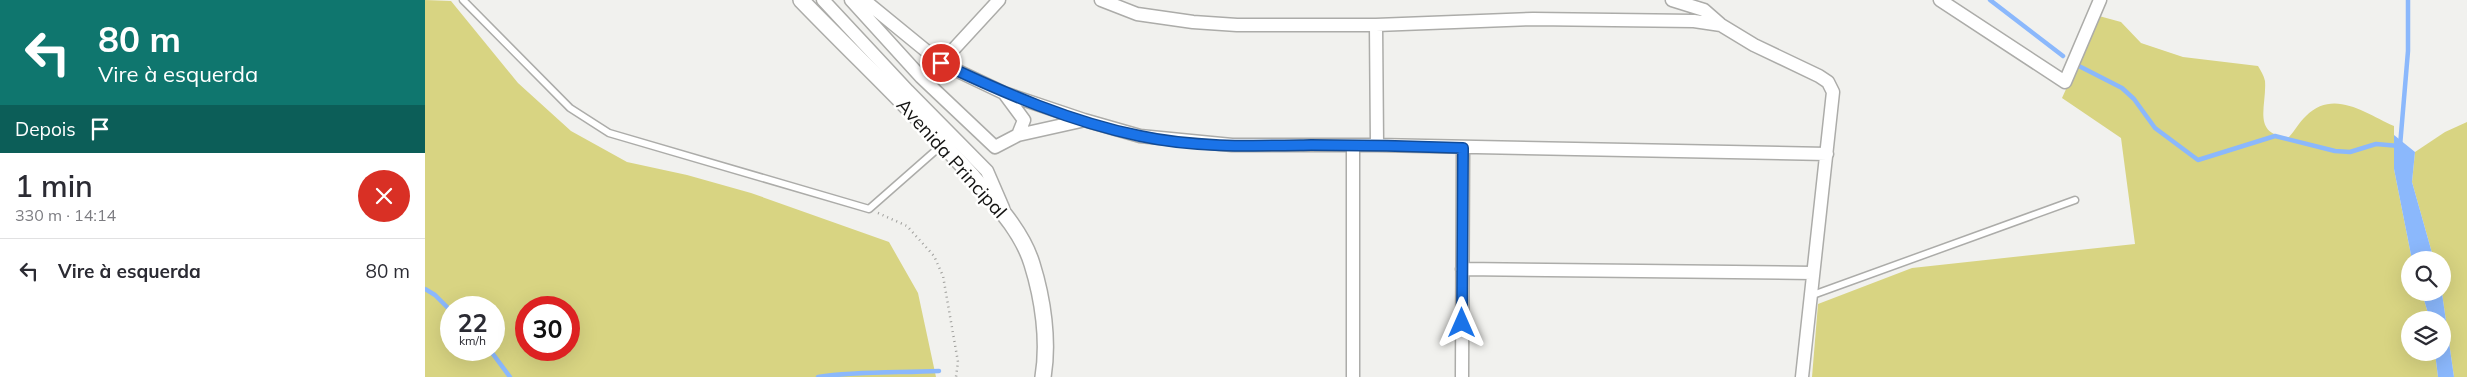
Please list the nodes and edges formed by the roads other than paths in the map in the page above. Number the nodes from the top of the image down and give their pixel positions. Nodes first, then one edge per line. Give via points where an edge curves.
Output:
1 (463, 0) edge
2 (801, 0) edge
3 (823, 0) edge
4 (851, 0) edge
5 (864, 0) edge
6 (999, 0) edge
7 (1101, 0) edge
8 (1672, 0) edge
9 (1940, 0) edge
10 (2100, 0) edge
11 (835, 12) junction
12 (823, 23) junction
13 (1376, 25) junction
14 (1721, 25) junction
15 (941, 63) junction
16 (921, 77) junction
17 (908, 91) junction
18 (1004, 93) junction
19 (1083, 120) junction
20 (1018, 135) junction
21 (943, 144) junction
22 (1353, 145) junction
23 (1377, 145) junction
24 (1463, 148) junction
25 (1827, 154) junction
26 (2075, 200) dead end
27 (1007, 217) junction
28 (1462, 269) junction
29 (1813, 272) junction
30 (1810, 296) junction
31 (1043, 377) edge
32 (1353, 377) edge
33 (1462, 377) edge
34 (1802, 377) edge

1 - 21 lane via 570,108 609,133 869,209
2 - 12 street, Avenida Principal
3 - 11 street
4 - 16 street
5 - 15 street
6 - 15 street
7 - 13 street via 1137,14 1193,22
8 - 14 street via 1704,10
9 - 10 street via 2065,82
11 - 12 street
11 - 17 street
12 - 21 street, Avenida Principal
13 - 14 street via 1543,20 1694,21
13 - 23 street
14 - 25 street via 1827,82 1833,92
15 - 18 street
16 - 17 street
16 - 20 street via 995,147
17 - 27 street via 987,171
18 - 19 street
18 - 20 street via 1024,120
19 - 20 street
19 - 22 street via 1140,136 1190,142
21 - 27 street, Avenida Principal
22 - 23 street
22 - 32 street
23 - 24 street
24 - 25 street
24 - 28 street
25 - 29 street
26 - 30 lane
27 - 31 street, Avenida Principal via 1032,264 1043,315 1046,357
28 - 29 street
28 - 33 street
29 - 30 street
30 - 34 street

